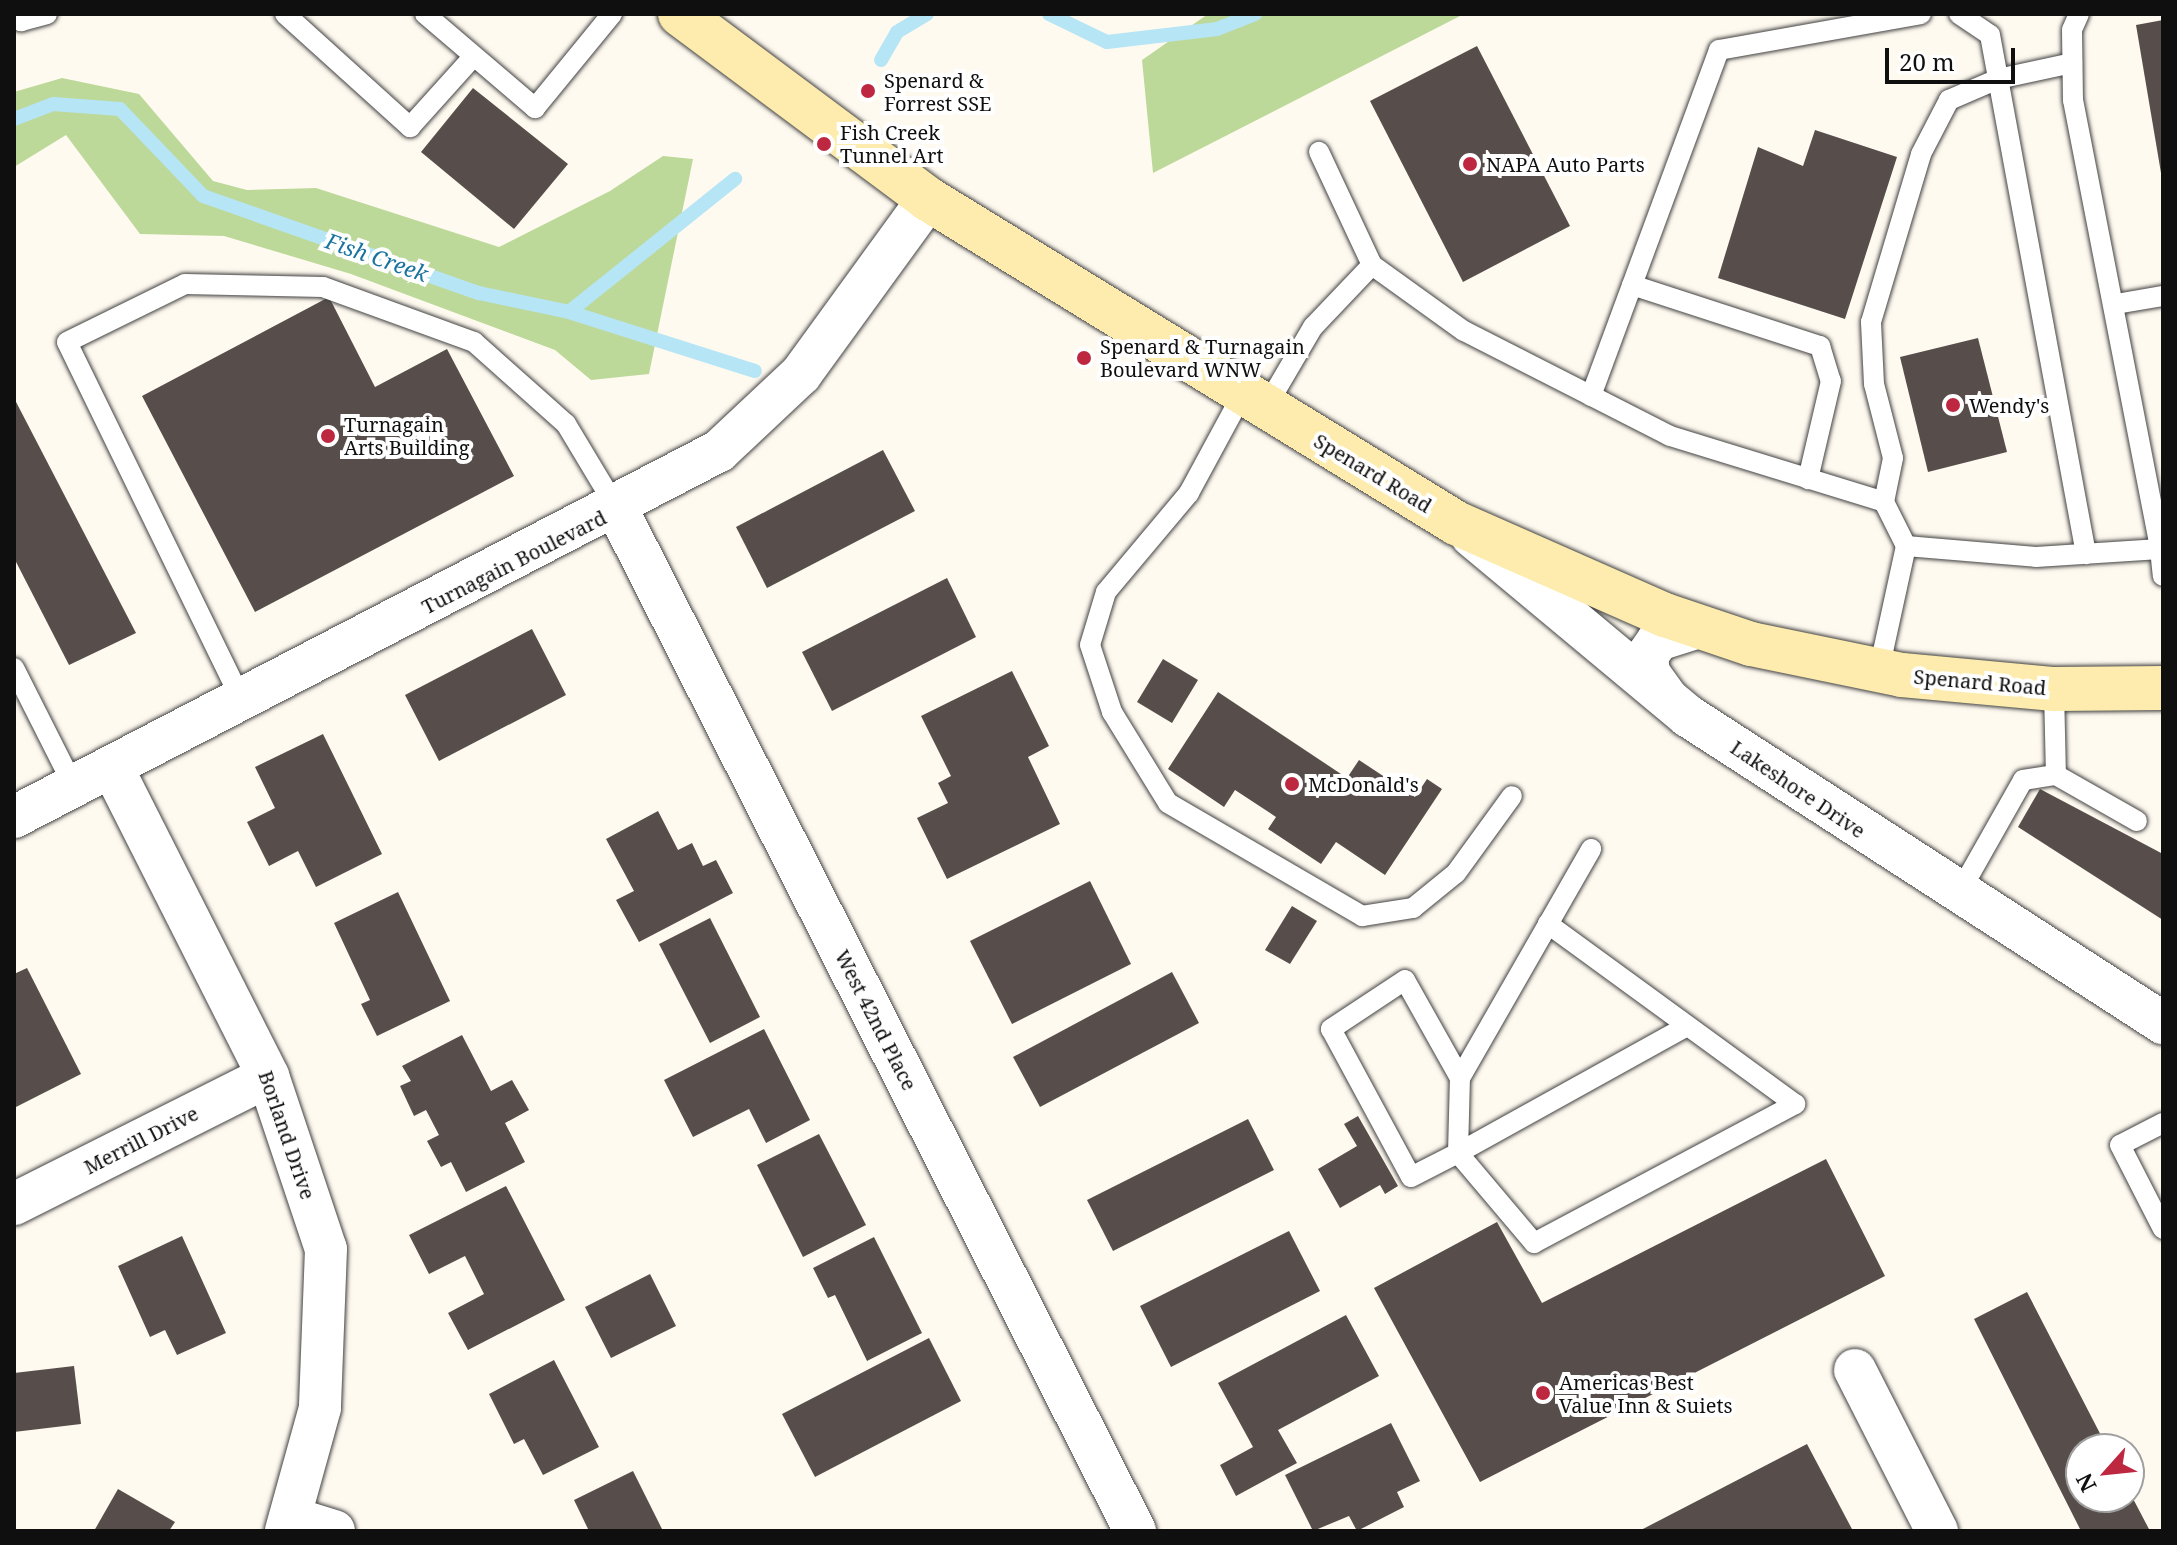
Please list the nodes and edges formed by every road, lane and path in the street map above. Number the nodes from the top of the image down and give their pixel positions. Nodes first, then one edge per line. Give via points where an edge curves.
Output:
1 (47, 14) edge
2 (285, 14) edge
3 (425, 14) edge
4 (612, 14) edge
5 (680, 14) edge
6 (1921, 14) edge
7 (1959, 14) edge
8 (2079, 14) edge
9 (14, 16) edge
10 (473, 57) junction
11 (2072, 63) junction
12 (1998, 79) junction
13 (1319, 152) dead end
14 (928, 199) junction
15 (1372, 265) junction
16 (1632, 285) junction
17 (2163, 296) edge
18 (2116, 304) junction
19 (1591, 396) junction
20 (1254, 400) junction
21 (1808, 479) junction
22 (1884, 502) junction
23 (617, 509) junction
24 (1456, 523) junction
25 (1906, 546) junction
26 (2160, 549) junction
27 (2086, 554) junction
28 (2163, 576) edge
29 (1699, 627) junction
30 (14, 668) edge
31 (1879, 670) junction
32 (2163, 688) edge
33 (2054, 689) junction
34 (242, 701) junction
35 (1672, 704) junction
36 (112, 767) junction
37 (2056, 775) junction
38 (74, 787) junction
39 (1512, 796) dead end
40 (14, 817) edge
41 (2137, 821) dead end
42 (1591, 849) dead end
43 (1944, 886) junction
44 (1548, 924) junction
45 (2163, 1023) edge
46 (1687, 1026) junction
47 (268, 1076) junction
48 (1460, 1078) junction
49 (2163, 1123) edge
50 (1458, 1153) junction
51 (14, 1204) edge
52 (2163, 1229) edge
53 (1855, 1370) dead end
54 (289, 1525) edge
55 (334, 1531) edge
56 (1135, 1531) edge
57 (1937, 1531) edge

1 - 9 lane via 21,21
2 - 10 lane via 410,127
3 - 10 lane
4 - 10 lane via 535,108
5 - 14 main road, Spenard Road
6 - 16 lane via 1719,50
7 - 12 lane via 1990,35
8 - 11 lane via 2072,30
11 - 12 lane
11 - 18 lane via 2073,100
12 - 22 lane via 1949,100 1921,154 1871,322 1874,384 1893,458
12 - 27 lane
13 - 15 lane
14 - 20 main road, Spenard Road
14 - 23 street, Turnagain Boulevard via 801,374 719,451
15 - 19 lane via 1464,331
15 - 20 lane
16 - 19 lane
16 - 21 lane via 1820,346 1831,381
17 - 18 lane
18 - 26 lane
19 - 21 lane via 1670,436
20 - 24 main road, Spenard Road
20 - 39 lane via 1189,493 1106,592 1090,645 1112,712 1168,803 1362,916 1413,908 1456,873
21 - 22 lane
22 - 25 lane
23 - 34 street, Turnagain Boulevard
23 - 34 lane via 566,424 474,342 323,287 185,284 67,342
23 - 56 street, West 42nd Place
24 - 29 main road, Spenard Road
24 - 35 street, Lakeshore Drive
25 - 27 lane via 2036,557
25 - 31 lane
26 - 27 lane
26 - 28 lane
29 - 31 main road, Spenard Road via 1751,644
29 - 35 street via 1658,640 1647,656 1649,673
30 - 38 lane
31 - 33 main road, Spenard Road
32 - 33 main road, Spenard Road
33 - 37 lane
34 - 36 street, Turnagain Boulevard
35 - 43 street, Lakeshore Drive
36 - 38 street, Turnagain Boulevard
36 - 47 street, Borland Drive
37 - 41 lane
37 - 43 lane via 2023,780
38 - 40 street, Turnagain Boulevard
42 - 44 lane
43 - 45 street, Lakeshore Drive
44 - 46 lane
44 - 48 lane
46 - 50 lane
46 - 50 lane via 1795,1104 1534,1243
47 - 51 street, Merrill Drive
47 - 54 street, Borland Drive via 326,1249 320,1408
48 - 50 lane
48 - 50 lane via 1405,980 1331,1029 1411,1177
49 - 52 lane via 2120,1145
53 - 57 street
54 - 55 street

